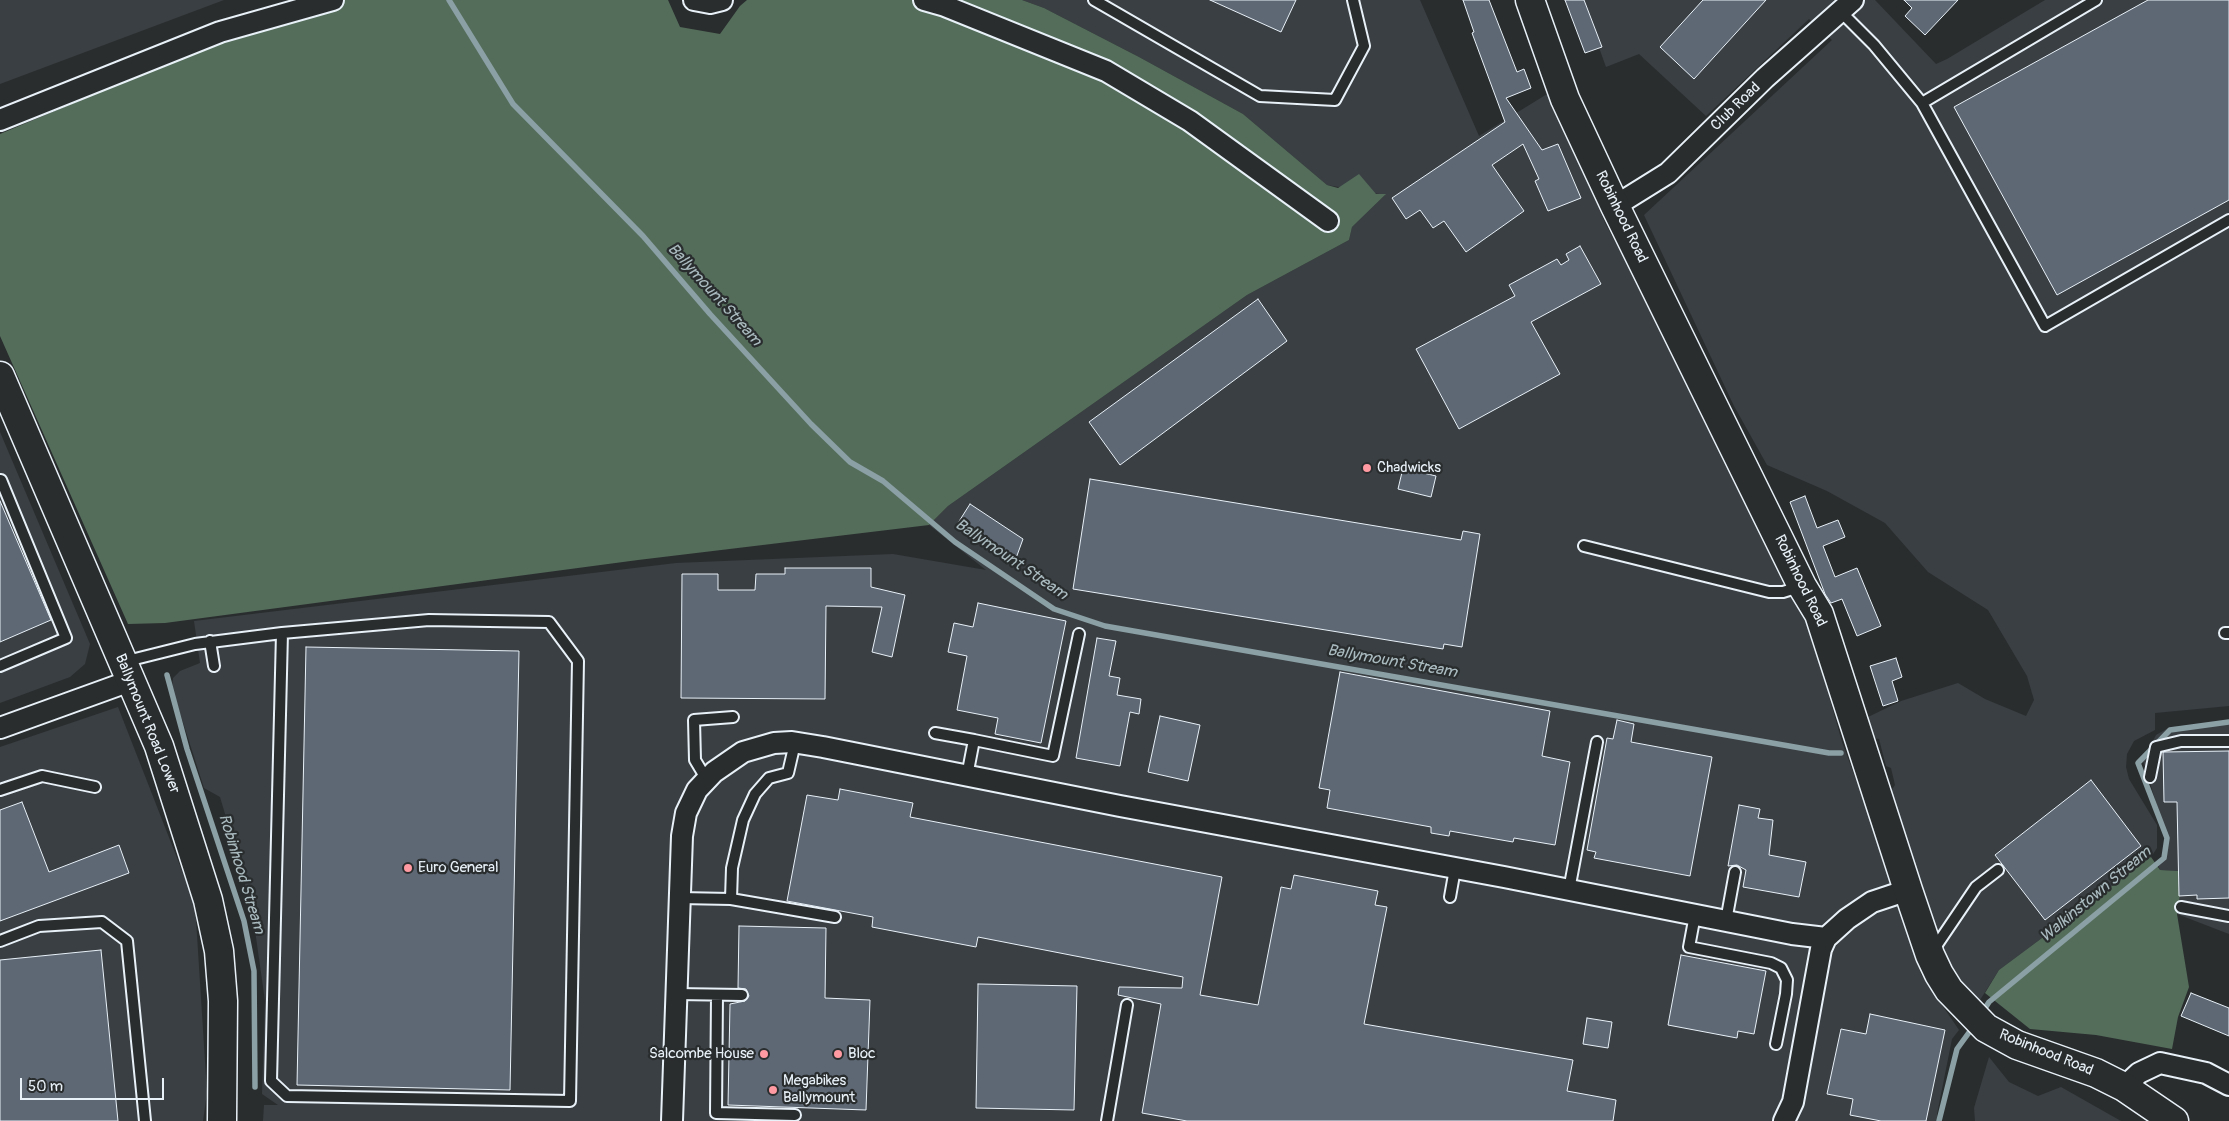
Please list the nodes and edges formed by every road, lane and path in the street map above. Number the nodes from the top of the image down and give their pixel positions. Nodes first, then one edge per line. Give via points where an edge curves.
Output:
1 (333, 0) edge
2 (694, 0) edge
3 (722, 0) edge
4 (924, 0) edge
5 (1094, 0) edge
6 (1353, 0) edge
7 (1530, 0) edge
8 (2096, 0) edge
9 (1847, 6) edge
10 (1922, 104) junction
11 (0, 120) edge
12 (1614, 206) junction
13 (2229, 220) edge
14 (1328, 221) dead end
15 (0, 376) edge
16 (0, 479) edge
17 (1584, 546) dead end
18 (1802, 586) junction
19 (282, 633) junction
20 (1079, 634) dead end
21 (210, 641) junction
22 (0, 666) edge
23 (214, 666) dead end
24 (126, 672) junction
25 (733, 717) dead end
26 (0, 728) edge
27 (935, 732) dead end
28 (974, 740) junction
29 (2229, 741) edge
30 (1598, 742) dead end
31 (795, 743) junction
32 (967, 776) junction
33 (2150, 777) dead end
34 (707, 780) junction
35 (95, 787) dead end
36 (0, 790) edge
37 (1455, 869) junction
38 (1998, 870) dead end
39 (1735, 872) dead end
40 (1569, 890) junction
41 (1908, 890) junction
42 (1450, 897) dead end
43 (680, 898) junction
44 (730, 899) junction
45 (2181, 907) dead end
46 (1695, 915) junction
47 (2229, 916) edge
48 (835, 917) dead end
49 (1726, 921) junction
50 (1826, 938) junction
51 (0, 940) edge
52 (1930, 955) junction
53 (677, 994) junction
54 (717, 995) junction
55 (742, 995) dead end
56 (1127, 1005) dead end
57 (1776, 1044) dead end
58 (2229, 1085) edge
59 (2124, 1087) junction
60 (795, 1115) dead end
61 (771, 1118) edge
62 (145, 1121) edge
63 (222, 1121) edge
64 (672, 1121) edge
65 (1107, 1121) edge
66 (1784, 1121) edge
67 (2174, 1121) edge

1 - 11 street via 220,32
2 - 3 street via 710,3
4 - 14 street via 1106,71 1190,121
5 - 6 lane via 1260,96 1335,100 1364,46
7 - 12 street, Robinhood Road via 1565,99
8 - 10 lane
9 - 10 lane
9 - 12 street, Club Road via 1765,78 1668,173
10 - 13 lane via 2045,326
12 - 18 street, Robinhood Road
15 - 24 street, Ballymount Road Lower
16 - 22 lane via 66,638
17 - 18 lane via 1769,592 1783,592
18 - 41 street, Robinhood Road via 1819,614
19 - 19 lane via 429,620 549,622 578,661 570,1101 287,1096 271,1080
19 - 21 lane
20 - 28 lane via 1053,756
21 - 23 lane
21 - 24 lane
24 - 26 street
24 - 63 street, Ballymount Road Lower via 159,746 208,900 219,951 223,1001
25 - 34 lane via 694,720 695,760
27 - 28 lane
28 - 32 lane
29 - 33 lane via 2181,741 2156,747
30 - 40 lane
31 - 32 street
31 - 34 street via 774,743 743,752
31 - 44 lane via 788,773 769,778 755,794 743,820 732,868
32 - 37 street
34 - 43 street via 697,790 686,813
35 - 36 lane via 42,776
37 - 40 street
37 - 42 lane
38 - 52 lane via 1976,887
39 - 49 lane
40 - 46 street
41 - 50 street via 1872,902 1847,918
41 - 52 street, Robinhood Road
43 - 44 lane
43 - 53 street
44 - 48 lane
45 - 47 lane
46 - 49 street
46 - 57 lane via 1689,947 1771,963 1781,968 1787,980
49 - 50 street
50 - 66 street via 1821,949 1793,1102
51 - 62 lane via 39,926 102,922 127,941
52 - 59 street, Robinhood Road via 1949,990 1977,1020 2017,1046 2068,1062
53 - 54 lane
53 - 64 street
54 - 55 lane
54 - 61 lane via 716,1113
56 - 65 lane
58 - 59 street via 2206,1073 2160,1063 2139,1073
59 - 67 street, Robinhood Road
60 - 61 lane

